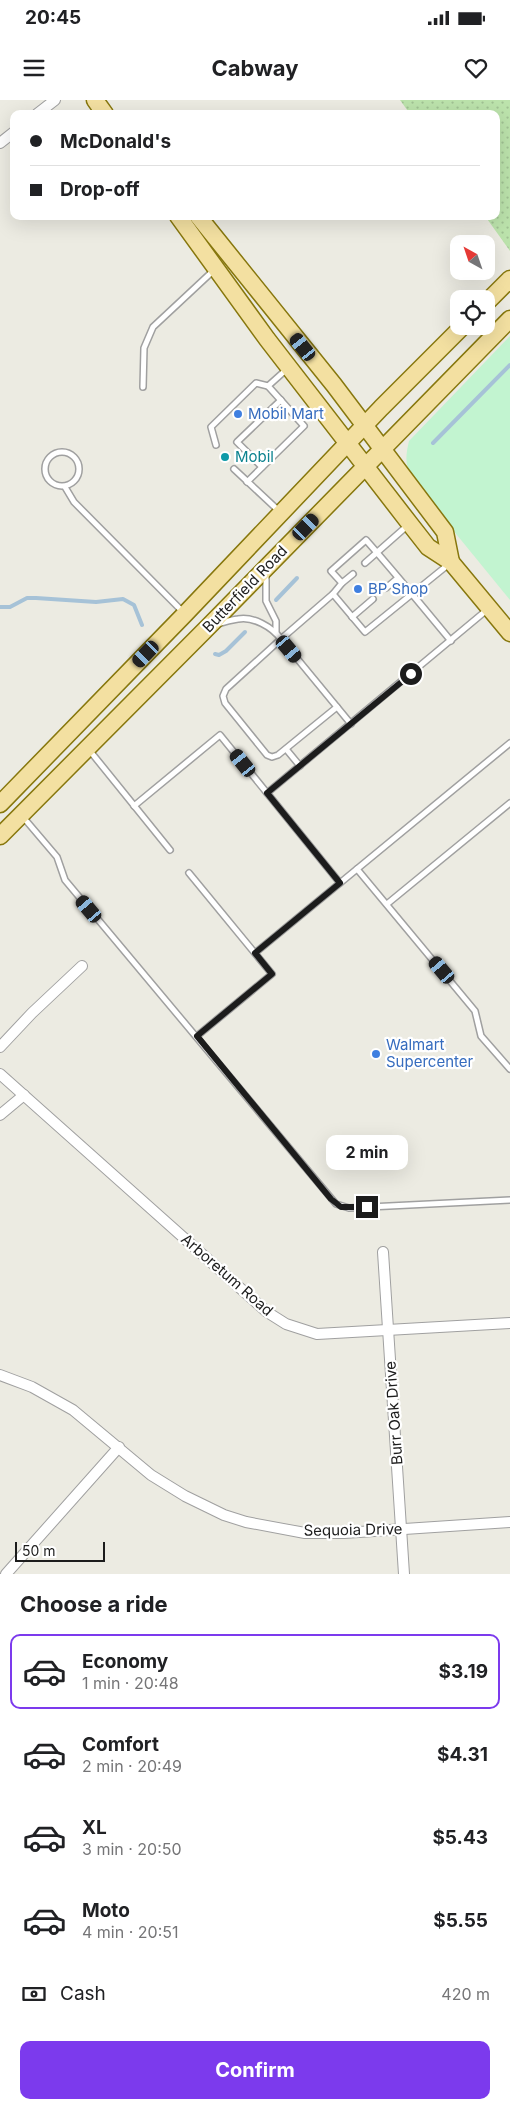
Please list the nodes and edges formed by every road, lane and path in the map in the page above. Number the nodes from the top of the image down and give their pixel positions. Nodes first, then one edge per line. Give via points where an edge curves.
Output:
1 (55, 100) edge
2 (94, 100) edge
3 (42, 110) edge
4 (102, 110) edge
5 (10, 135) edge
6 (0, 143) edge
7 (181, 220) edge
8 (201, 220) edge
9 (216, 268) junction
10 (510, 279) edge
11 (495, 294) edge
12 (510, 319) edge
13 (454, 335) edge
14 (289, 367) junction
15 (268, 386) junction
16 (143, 387) dead end
17 (281, 400) junction
18 (364, 426) junction
19 (348, 443) junction
20 (216, 444) dead end
21 (382, 450) junction
22 (365, 466) junction
23 (262, 467) junction
24 (234, 469) dead end
25 (247, 482) junction
26 (65, 487) junction
27 (280, 512) junction
28 (410, 524) junction
29 (377, 553) junction
30 (452, 562) junction
31 (365, 563) dead end
32 (266, 568) junction
33 (353, 574) dead end
34 (398, 578) junction
35 (342, 583) junction
36 (386, 588) dead end
37 (334, 594) junction
38 (412, 594) junction
39 (373, 600) dead end
40 (490, 608) junction
41 (185, 614) junction
42 (352, 617) junction
43 (210, 626) junction
44 (276, 633) junction
45 (510, 634) edge
46 (280, 639) junction
47 (451, 641) junction
48 (337, 707) junction
49 (351, 724) junction
50 (510, 743) edge
51 (88, 748) junction
52 (286, 748) junction
53 (300, 766) junction
54 (267, 793) junction
55 (510, 802) edge
56 (0, 804) edge
57 (134, 806) junction
58 (21, 815) junction
59 (0, 836) edge
60 (170, 850) dead end
61 (357, 869) junction
62 (189, 873) dead end
63 (340, 883) junction
64 (387, 904) junction
65 (255, 953) junction
66 (82, 966) dead end
67 (197, 1036) junction
68 (0, 1047) edge
69 (510, 1069) edge
70 (0, 1074) edge
71 (24, 1095) junction
72 (0, 1115) edge
73 (510, 1200) edge
74 (383, 1252) dead end
75 (510, 1323) edge
76 (389, 1330) junction
77 (0, 1375) edge
78 (119, 1447) junction
79 (510, 1522) edge
80 (401, 1529) junction
81 (6, 1574) edge
82 (404, 1574) edge

1 - 3 street
2 - 4 main road
5 - 6 street
7 - 9 main road
8 - 18 main road
9 - 14 main road
9 - 16 lane via 153,327 144,348
10 - 11 main road
12 - 21 main road, Butterfield Road
13 - 18 main road, Butterfield Road
14 - 15 lane
14 - 19 main road
15 - 17 lane
15 - 20 lane via 256,383 210,427
17 - 23 lane via 304,426
17 - 23 lane via 238,442
18 - 19 main road, Butterfield Road
18 - 21 main road
19 - 22 main road
19 - 27 main road, Butterfield Road
21 - 22 main road, Butterfield Road
21 - 30 main road via 445,532
22 - 28 main road
22 - 32 main road, Butterfield Road
23 - 25 lane
24 - 25 lane
25 - 27 lane
26 - 26 lane via 75,482 80,466 70,453 59,452 46,461 45,472 50,482
26 - 41 lane via 74,502
27 - 41 main road, Butterfield Road
28 - 29 lane
28 - 30 main road via 428,547
29 - 31 lane
29 - 34 lane
29 - 35 lane via 366,540 331,571
30 - 38 lane
30 - 40 main road
32 - 43 main road, Butterfield Road
32 - 44 lane via 266,601 276,621
33 - 35 lane
34 - 36 lane
34 - 38 lane
35 - 37 lane
37 - 42 lane
37 - 46 lane
38 - 42 lane via 365,632
38 - 47 lane
39 - 42 lane
40 - 45 main road
40 - 47 lane
41 - 56 main road, Butterfield Road
43 - 44 lane via 239,618 250,619
43 - 51 main road, Butterfield Road
44 - 46 lane
46 - 48 lane
46 - 52 lane via 235,680 223,696 225,703 267,755 278,755
47 - 49 lane
48 - 49 lane
48 - 52 lane
49 - 53 lane
50 - 61 lane
51 - 57 lane
51 - 58 main road, Butterfield Road
52 - 53 lane
53 - 54 lane
54 - 57 lane via 220,735
54 - 63 lane
55 - 64 lane
57 - 60 lane
58 - 59 main road, Butterfield Road
58 - 67 lane via 57,857 65,880
61 - 63 lane
61 - 64 lane
62 - 65 lane
63 - 65 lane
64 - 69 lane via 475,1011 481,1036
65 - 67 lane via 272,974
66 - 68 street
67 - 73 lane via 336,1204 349,1208
70 - 71 street, Arboretum Road
71 - 72 street
71 - 76 street, Arboretum Road via 276,1319 317,1334
74 - 76 street, Burr Oak Drive
75 - 76 street, Arboretum Road
76 - 80 street, Burr Oak Drive
77 - 78 street, Sequoia Drive via 51,1397
78 - 80 street, Sequoia Drive via 151,1474 185,1496 246,1522 305,1533
78 - 81 street
79 - 80 street, Sequoia Drive
80 - 82 street, Burr Oak Drive

